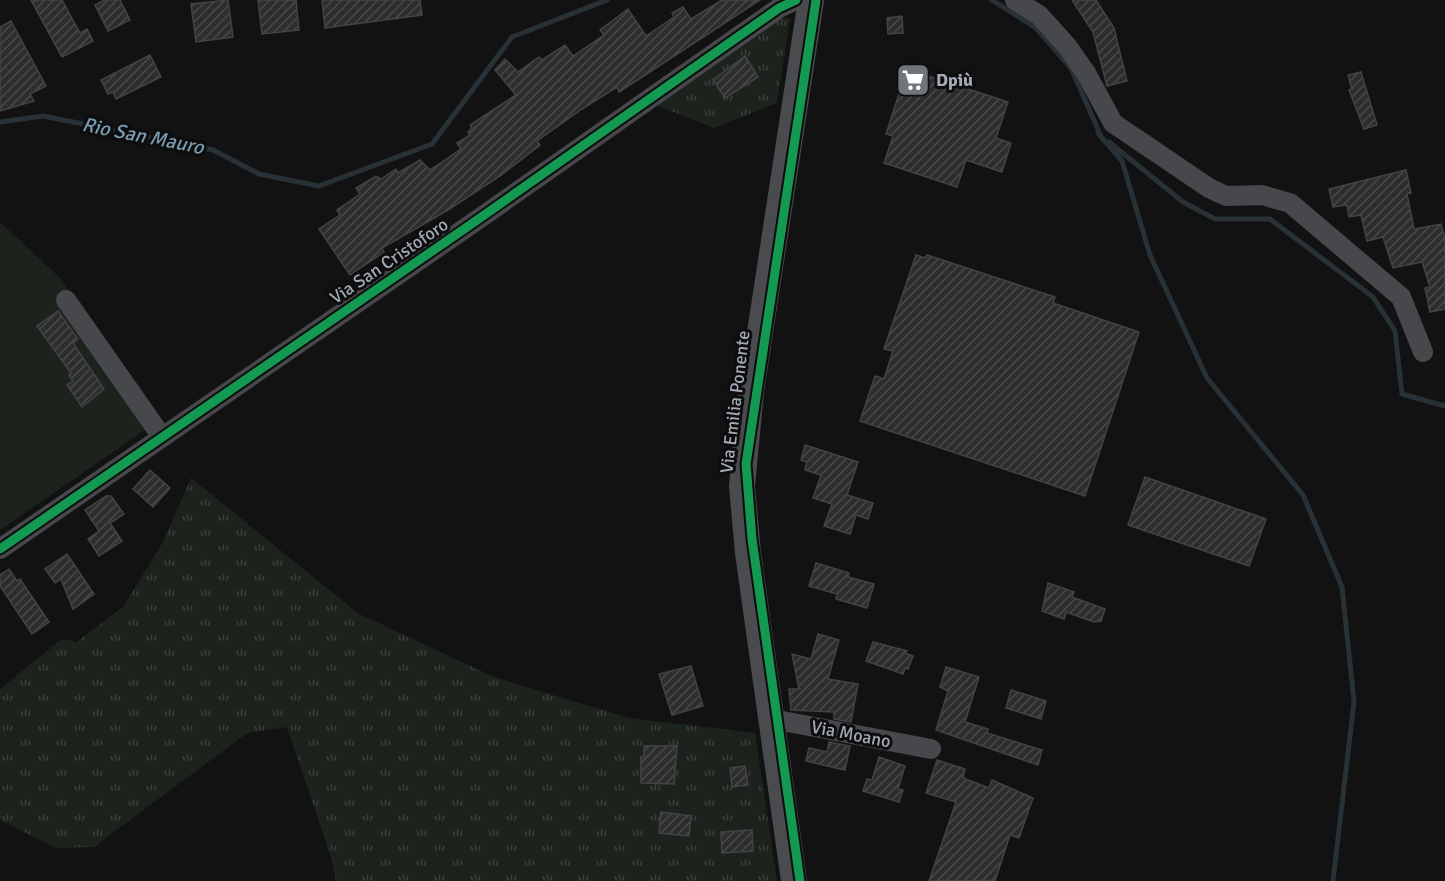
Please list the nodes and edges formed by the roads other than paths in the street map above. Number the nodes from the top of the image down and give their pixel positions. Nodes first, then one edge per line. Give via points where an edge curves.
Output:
1 (796, 0) edge
2 (811, 0) edge
3 (1016, 0) edge
4 (66, 300) dead end
5 (1423, 352) dead end
6 (162, 437) junction
7 (0, 549) edge
8 (772, 719) junction
9 (931, 749) dead end
10 (794, 881) edge

1 - 6 street, Via San Cristoforo via 779,8
2 - 8 main road, Via Emilia Ponente via 751,391 742,486
3 - 5 street via 1039,15 1067,46 1113,123 1226,196 1262,195 1290,203 1401,297
4 - 6 street
6 - 7 street, Via San Cristoforo
8 - 9 street, Via Moano
8 - 10 main road, Via Emilia Ponente

